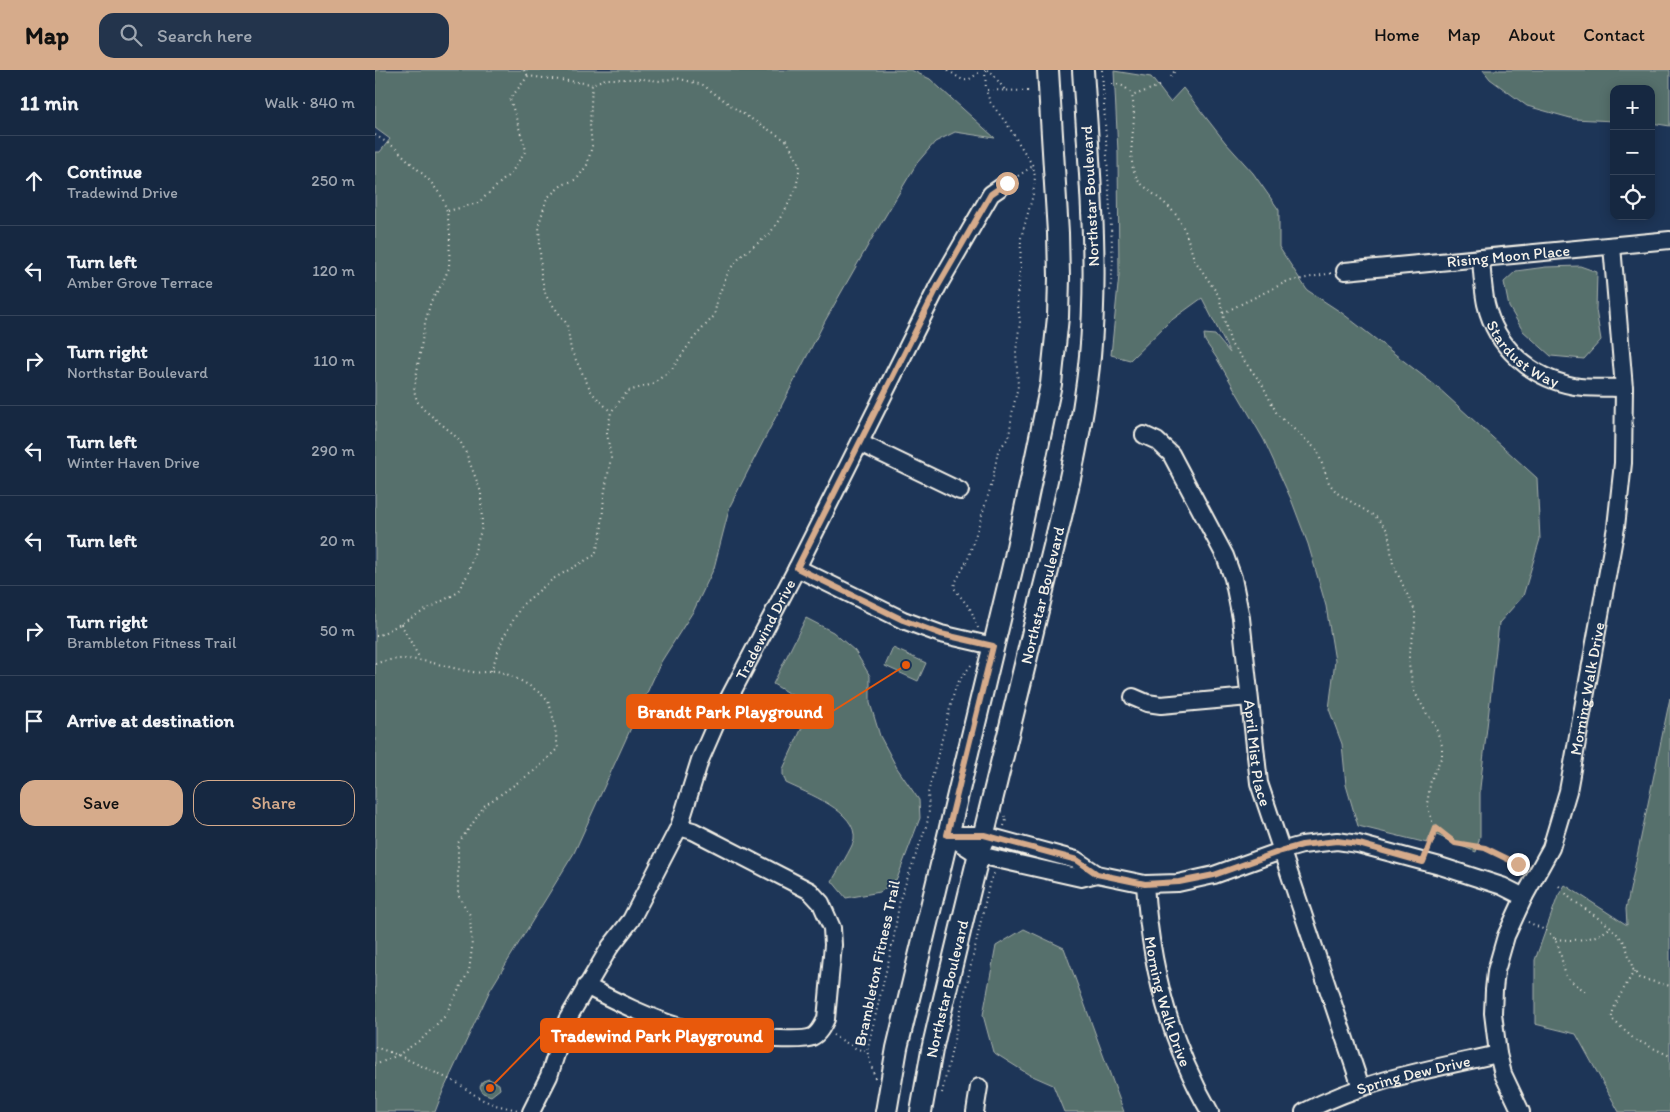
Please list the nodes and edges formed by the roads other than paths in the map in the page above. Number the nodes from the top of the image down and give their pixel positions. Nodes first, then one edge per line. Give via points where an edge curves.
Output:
1 (1048, 70) edge
2 (1083, 70) edge
3 (1007, 183) road end
4 (1670, 240) edge
5 (1612, 246) junction
6 (1481, 258) junction
7 (1345, 270) road end
8 (1624, 388) junction
9 (1143, 435) dead end
10 (860, 443) junction
11 (960, 491) dead end
12 (797, 568) junction
13 (985, 644) junction
14 (1133, 697) dead end
15 (1249, 697) junction
16 (679, 827) junction
17 (947, 835) junction
18 (984, 835) junction
19 (1281, 851) junction
20 (979, 855) junction
21 (1097, 874) junction
22 (1145, 884) junction
23 (1524, 896) junction
24 (586, 986) junction
25 (1497, 1054) junction
26 (1361, 1086) junction
27 (979, 1087) dead end
28 (531, 1112) edge
29 (886, 1112) edge
30 (921, 1112) edge
31 (975, 1112) edge
32 (1210, 1112) edge
33 (1304, 1112) edge
34 (1521, 1112) edge

1 - 13 main road, Northstar Boulevard via 1058,234 1058,317 1051,384 1041,436
2 - 18 main road, Northstar Boulevard via 1094,270 1085,398 1056,536
3 - 10 street, Tradewind Drive via 991,194 938,286
4 - 5 street, Rising Moon Place
5 - 6 street, Rising Moon Place
5 - 8 street, Morning Walk Drive
6 - 7 street, Rising Moon Place
6 - 8 street, Stardust Way via 1489,314 1496,332 1517,359 1541,376 1574,386
8 - 23 street, Morning Walk Drive via 1623,463 1615,527 1568,791 1551,848
9 - 15 street, April Mist Place via 1157,441 1171,454 1225,556 1237,591
10 - 11 street
10 - 12 street, Tradewind Drive
12 - 13 street via 903,620 941,634
12 - 16 street, Tradewind Drive via 713,729
13 - 17 main road, Northstar Boulevard
14 - 15 street via 1161,705
15 - 19 street, April Mist Place via 1259,783
16 - 24 street, Tradewind Drive via 631,920
16 - 24 street via 693,831 810,891 821,903 832,928 833,945 826,1019 821,1028 813,1037 794,1040 683,1028 639,1013
17 - 18 street
17 - 20 street
17 - 29 main road, Northstar Boulevard via 897,1048
18 - 20 main road, Northstar Boulevard
18 - 21 street via 1077,860
19 - 22 street via 1214,875
19 - 23 street via 1337,841 1359,844 1502,886
19 - 26 street, April Mist Place
20 - 21 street via 1081,878
20 - 30 main road, Northstar Boulevard via 932,1050
21 - 22 street
22 - 32 street, Morning Walk Drive via 1147,919 1167,1012
23 - 25 street, Morning Walk Drive via 1506,936 1496,971 1493,1013
24 - 28 street, Tradewind Drive via 567,1020 549,1076
25 - 26 street, Spring Dew Drive
25 - 34 street, Morning Walk Drive
26 - 33 street, Spring Dew Drive
27 - 31 street

